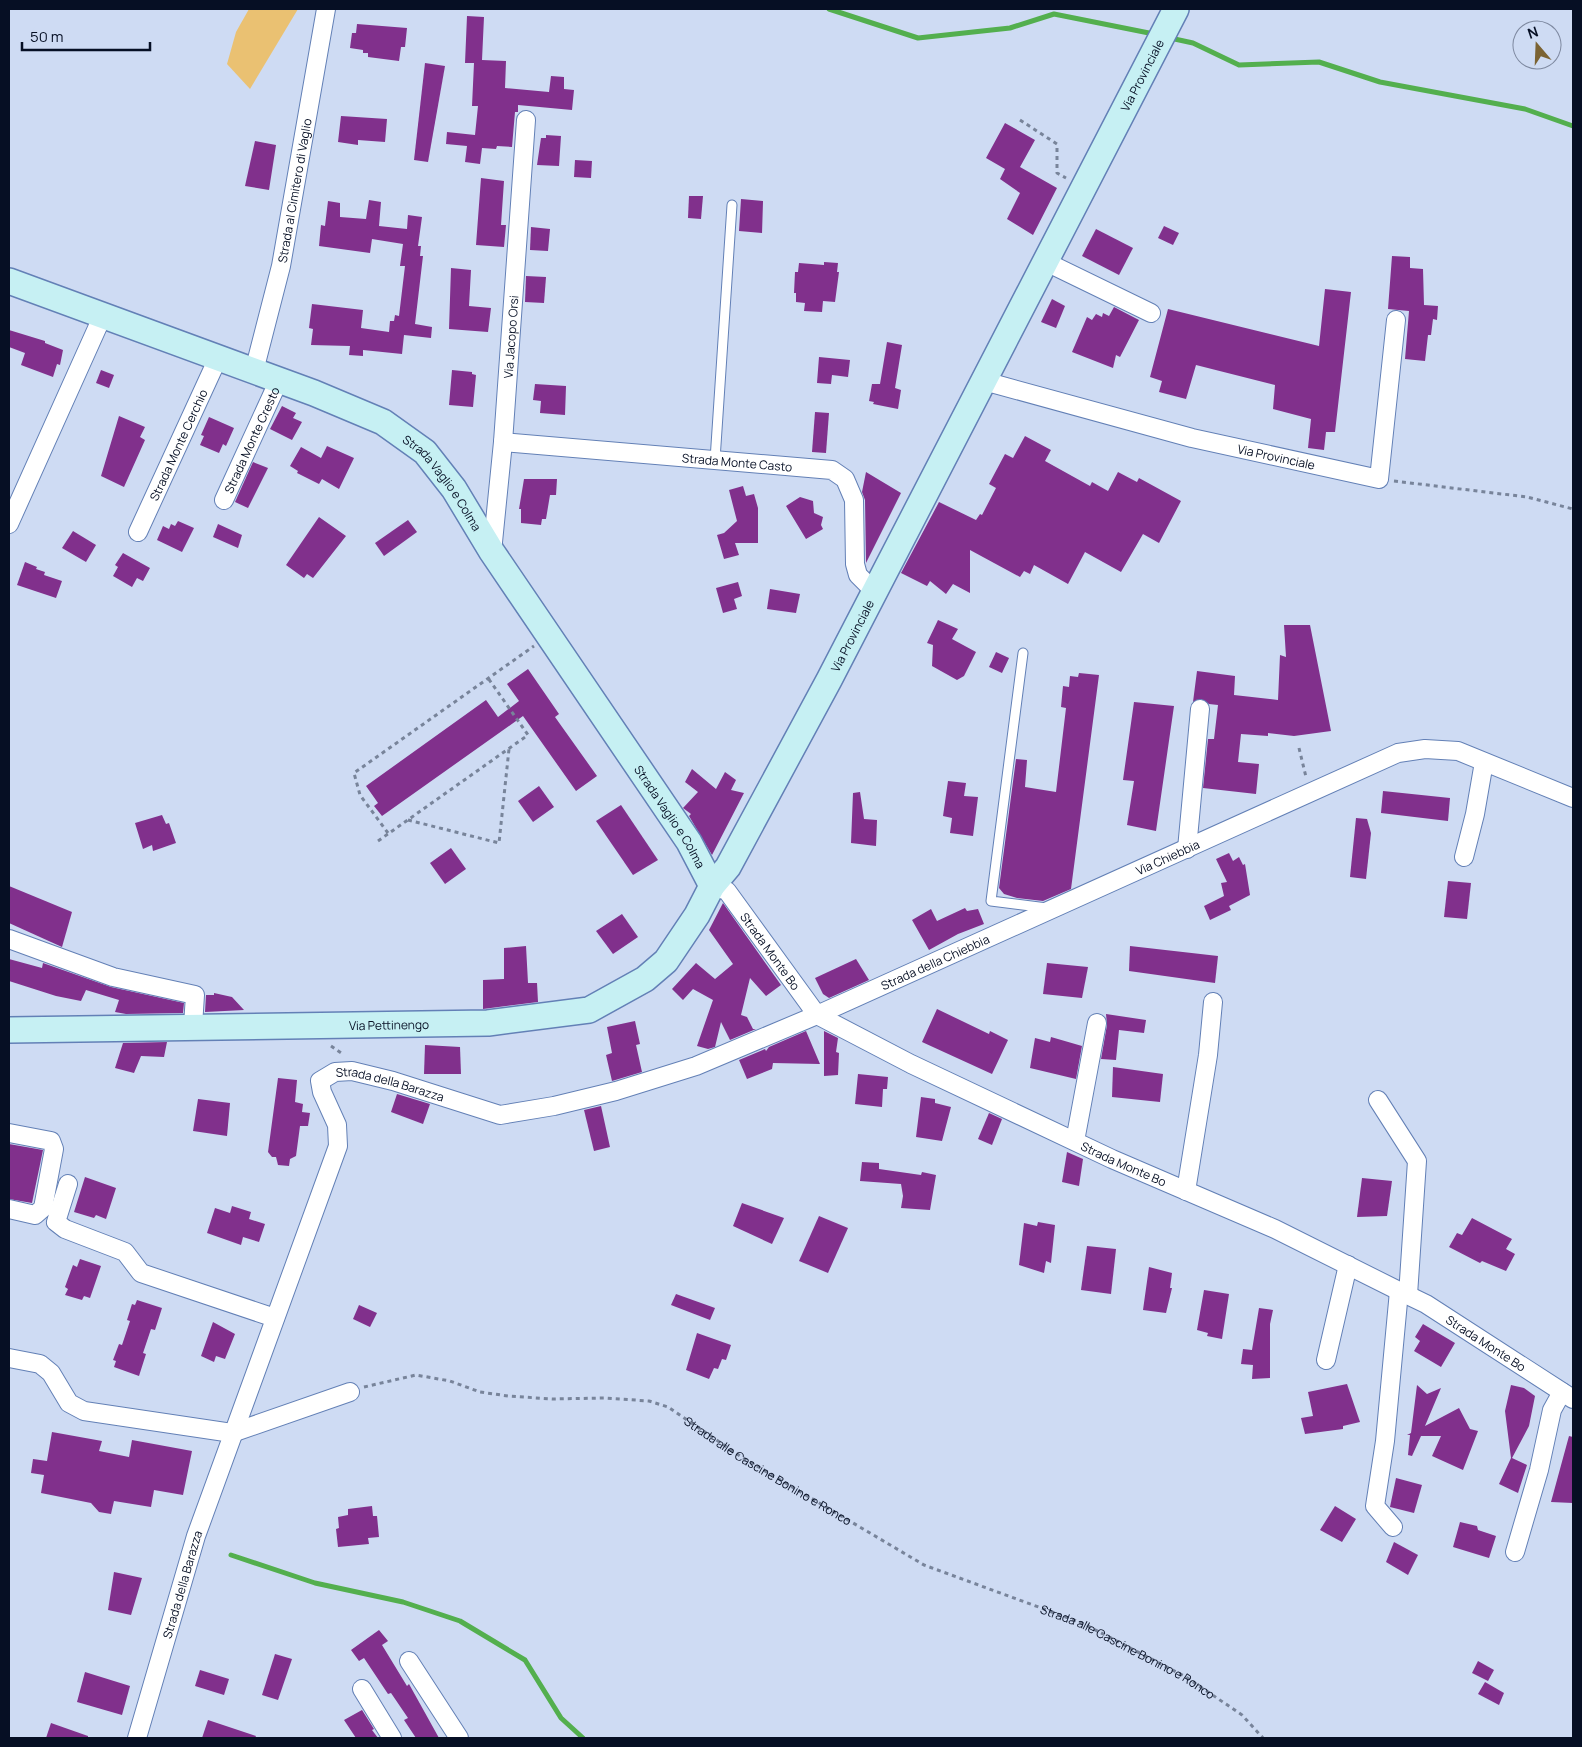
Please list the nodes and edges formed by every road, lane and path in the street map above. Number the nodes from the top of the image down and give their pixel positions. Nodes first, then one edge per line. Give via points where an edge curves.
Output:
1 (326, 9) edge
2 (1176, 9) edge
3 (526, 120) dead end
4 (1020, 120) dead end
5 (1084, 188) junction
6 (732, 205) dead end
7 (1046, 262) junction
8 (9, 281) edge
9 (1151, 313) dead end
10 (103, 315) junction
11 (1396, 320) dead end
12 (218, 358) junction
13 (254, 371) junction
14 (278, 380) junction
15 (984, 381) junction
16 (504, 442) junction
17 (715, 460) junction
18 (1379, 479) junction
19 (224, 500) dead end
20 (1573, 509) edge
21 (9, 524) edge
22 (138, 532) dead end
23 (492, 552) junction
24 (875, 592) junction
25 (548, 635) junction
26 (1023, 653) dead end
27 (488, 678) junction
28 (1200, 709) dead end
29 (509, 748) junction
30 (1299, 748) dead end
31 (1484, 762) junction
32 (1310, 792) junction
33 (1573, 798) edge
34 (408, 819) junction
35 (388, 834) junction
36 (378, 840) dead end
37 (1187, 849) junction
38 (1464, 857) dead end
39 (712, 886) junction
40 (1054, 909) junction
41 (9, 939) edge
42 (1213, 1002) dead end
43 (817, 1015) junction
44 (1097, 1023) dead end
45 (313, 1024) junction
46 (193, 1026) junction
47 (9, 1030) edge
48 (360, 1073) junction
49 (1378, 1100) dead end
50 (9, 1133) edge
51 (1075, 1142) junction
52 (68, 1184) dead end
53 (1186, 1190) junction
54 (9, 1209) edge
55 (1348, 1265) junction
56 (1404, 1293) junction
57 (275, 1318) junction
58 (9, 1358) edge
59 (1326, 1360) dead end
60 (350, 1392) joint
61 (1568, 1396) edge
62 (232, 1434) junction
63 (1393, 1527) dead end
64 (1515, 1552) dead end
65 (409, 1662) dead end
66 (362, 1689) dead end
67 (137, 1738) edge
68 (392, 1738) edge
69 (458, 1738) edge
70 (1263, 1738) edge

1 - 13 street, Strada al Cimitero di Vaglio via 281,266
2 - 5 main road, Via Provinciale
3 - 16 street, Via Jacopo Orsi
4 - 5 path via 1057,144 1057,172
5 - 7 main road, Via Provinciale
6 - 17 lane
7 - 9 street
7 - 15 main road, Via Provinciale
8 - 10 main road, Strada Vaglio e Colma
10 - 12 main road, Strada Vaglio e Colma
10 - 21 street
11 - 18 street
12 - 13 main road, Strada Vaglio e Colma
12 - 22 street, Strada Monte Cerchio
13 - 14 main road, Strada Vaglio e Colma
14 - 19 street, Strada Monte Cresto
14 - 23 main road, Strada Vaglio e Colma via 382,422 425,452 454,489
15 - 18 street, Via Provinciale via 1192,438
15 - 24 main road, Via Provinciale
16 - 17 street, Strada Monte Casto
16 - 23 street, Via Jacopo Orsi
17 - 24 street, Strada Monte Casto via 832,470 845,479 854,500 854,564 858,576
18 - 20 path via 1527,496
23 - 25 main road, Strada Vaglio e Colma
24 - 39 main road, Via Provinciale via 728,867
25 - 27 path
25 - 39 main road, Strada Vaglio e Colma via 689,842
26 - 40 lane via 991,901
27 - 29 path via 528,734
27 - 35 path via 354,773 360,795
28 - 37 street
29 - 34 path
29 - 34 path via 499,843
30 - 32 path
31 - 32 street, Via Chiebbia via 1458,751 1425,749 1398,754
31 - 33 street, Via Chiebbia
31 - 38 street
32 - 37 street, Via Chiebbia
34 - 35 path
35 - 36 path
37 - 40 street, Via Chiebbia
39 - 43 street, Strada Monte Bo via 727,891
39 - 45 main road, Via Pettinengo via 666,961 645,979 589,1010 488,1023
40 - 43 street, Strada della Chiebbia
41 - 46 street via 113,978 195,995
42 - 53 street via 1208,1055
43 - 48 street, Strada della Barazza via 696,1066 607,1093 500,1115 393,1080
43 - 51 street, Strada Monte Bo
44 - 51 street
45 - 46 main road, Via Pettinengo
45 - 48 path via 314,1034 362,1066
46 - 47 main road, Via Pettinengo
48 - 57 street, Strada della Barazza via 335,1072 320,1081 338,1125 338,1146
49 - 56 street via 1417,1161
50 - 54 street via 51,1141 54,1149 44,1208 35,1215
51 - 53 street, Strada Monte Bo
52 - 57 street via 56,1222 65,1229 125,1252 141,1273
53 - 55 street, Strada Monte Bo
55 - 56 street, Strada Monte Bo
55 - 59 street
56 - 61 street, Strada Monte Bo
56 - 63 street via 1375,1506
57 - 62 street, Strada della Barazza
58 - 62 street via 40,1364 51,1374 69,1403 84,1411
60 - 62 street
60 - 70 path, Strada alle Cascine Bonino e Ronco via 416,1375 508,1396 649,1401 668,1407 740,1456 924,1565 1082,1623 1186,1677 1242,1715
61 - 64 street via 1552,1410 1539,1470
62 - 67 street, Strada della Barazza via 196,1536
65 - 69 street
66 - 68 street

